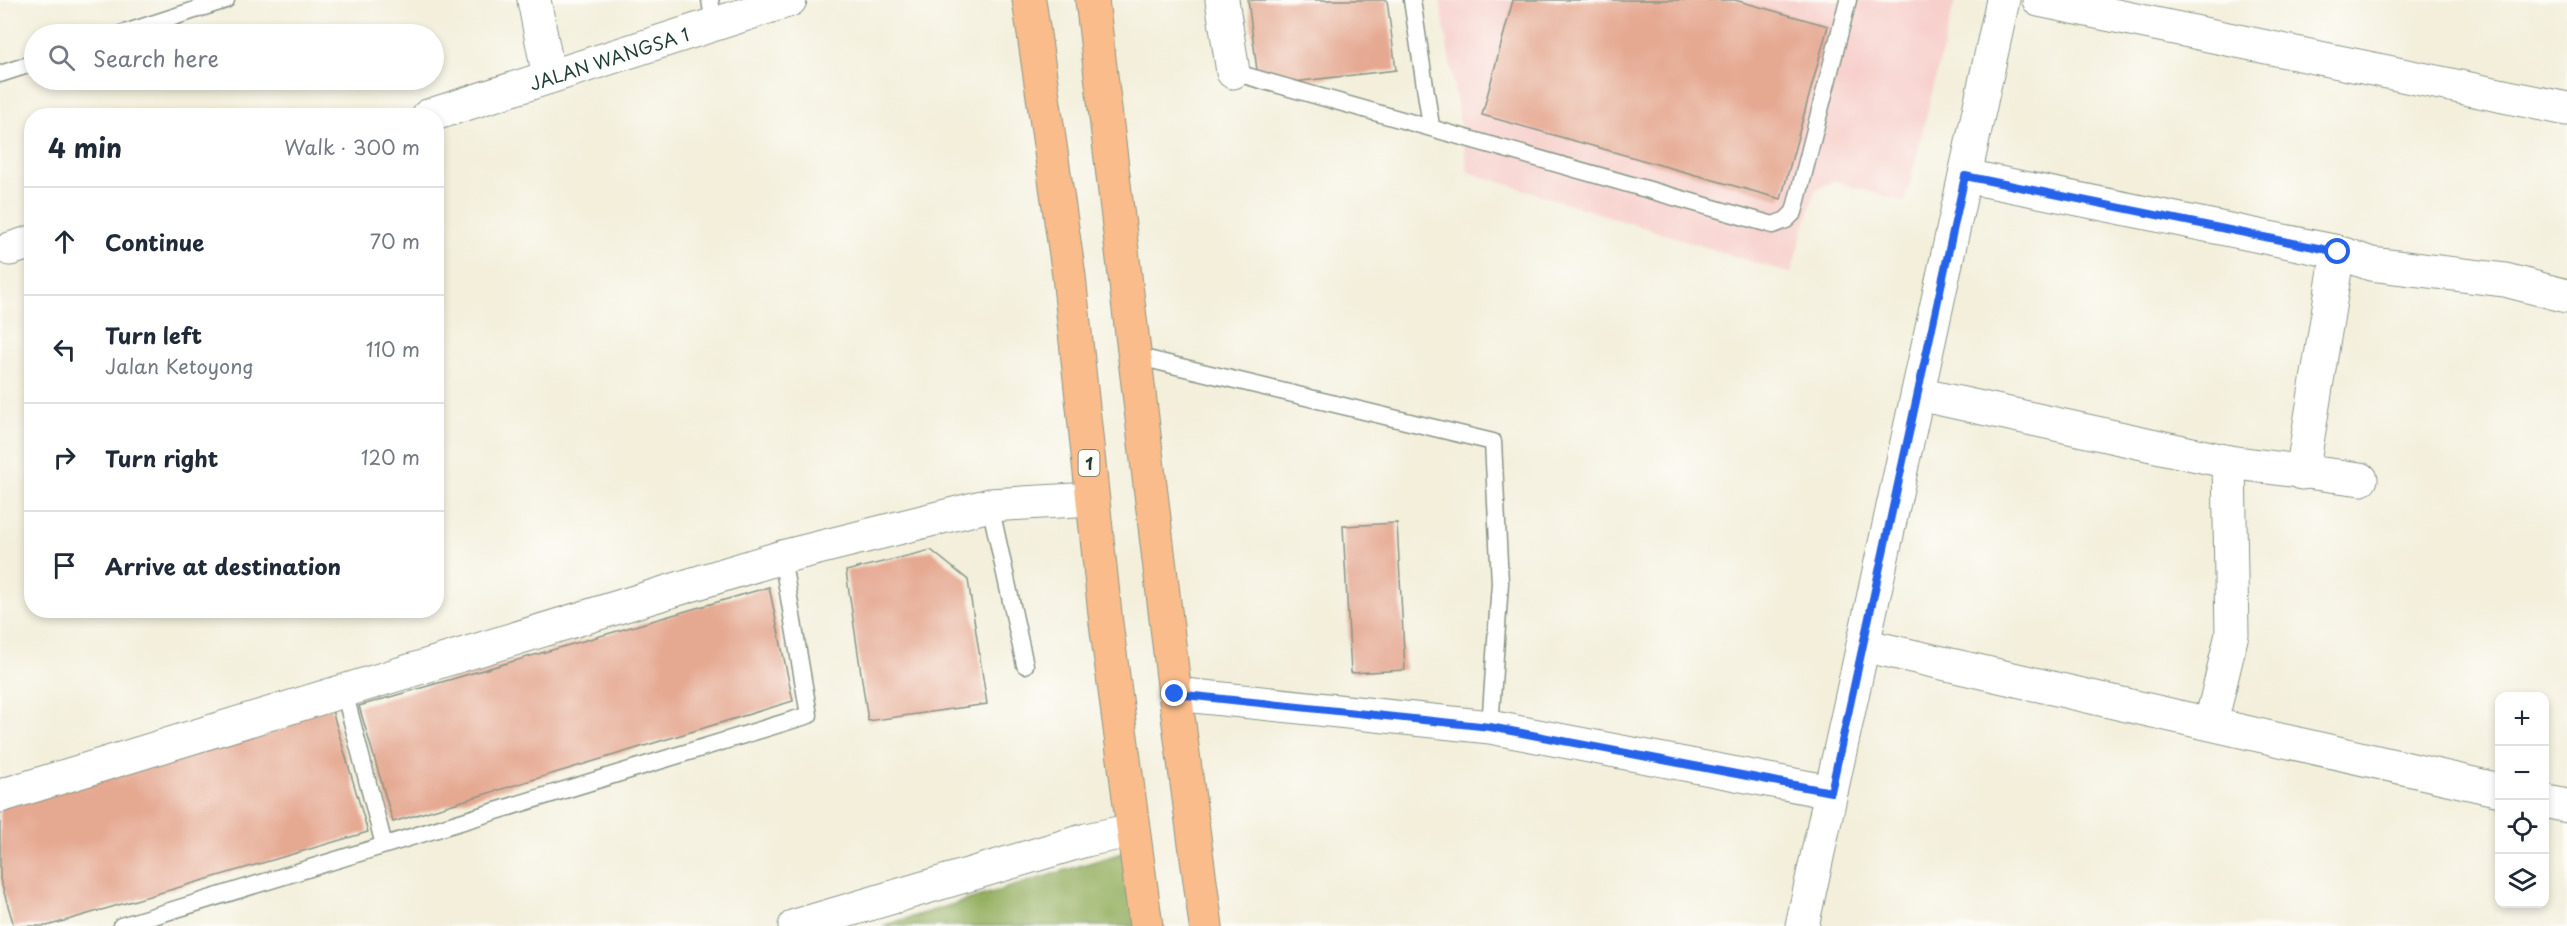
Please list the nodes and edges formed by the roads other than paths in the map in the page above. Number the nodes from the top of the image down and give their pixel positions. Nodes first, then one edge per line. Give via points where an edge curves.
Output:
1 (226, 0) edge
2 (534, 0) edge
3 (790, 0) edge
4 (1029, 0) edge
5 (1092, 0) edge
6 (1222, 0) edge
7 (1412, 0) edge
8 (1848, 0) edge
9 (2003, 0) edge
10 (2038, 0) edge
11 (712, 12) edge
12 (153, 24) edge
13 (24, 67) edge
14 (1233, 72) joint
15 (0, 75) edge
16 (549, 77) junction
17 (2567, 109) edge
18 (444, 111) edge
19 (1431, 126) junction
20 (1965, 176) junction
21 (2338, 252) junction
22 (2567, 296) edge
23 (1135, 356) junction
24 (1918, 394) junction
25 (2229, 462) junction
26 (2302, 473) junction
27 (2361, 479) dead end
28 (1092, 499) junction
29 (990, 505) junction
30 (782, 557) junction
31 (1863, 645) junction
32 (1025, 665) dead end
33 (344, 691) junction
34 (1175, 694) junction
35 (2211, 723) junction
36 (1490, 727) junction
37 (2495, 789) edge
38 (1831, 792) junction
39 (0, 796) edge
40 (2549, 802) edge
41 (2567, 806) edge
42 (1133, 830) junction
43 (384, 845) junction
44 (121, 926) edge
45 (795, 926) edge
46 (1146, 926) edge
47 (1206, 926) edge
48 (1802, 926) edge

1 - 12 lane
2 - 16 street
3 - 11 street, JALAN WANGSA 1
4 - 28 main road, 1 via 1069,276
5 - 23 main road
6 - 14 street
7 - 19 lane
8 - 19 lane via 1794,212 1773,225
9 - 20 street
10 - 17 street
11 - 16 street, JALAN WANGSA 1
13 - 15 lane
14 - 19 lane
16 - 18 street, JALAN WANGSA 1
20 - 21 street
20 - 24 street
21 - 22 street via 2371,264 2505,279
21 - 26 street
23 - 34 main road
23 - 36 lane via 1493,442 1500,584
24 - 25 street
24 - 31 street
25 - 26 street
25 - 35 street via 2232,634
26 - 27 street
28 - 29 street
28 - 42 main road, 1
29 - 30 street
29 - 32 lane
30 - 33 street
30 - 43 lane via 809,715
31 - 35 street
31 - 38 street
33 - 39 street
33 - 43 lane
34 - 36 street
34 - 47 main road
35 - 37 street
36 - 38 street
38 - 48 street
40 - 41 street
42 - 45 street via 1086,840
42 - 46 main road, 1
43 - 44 lane

